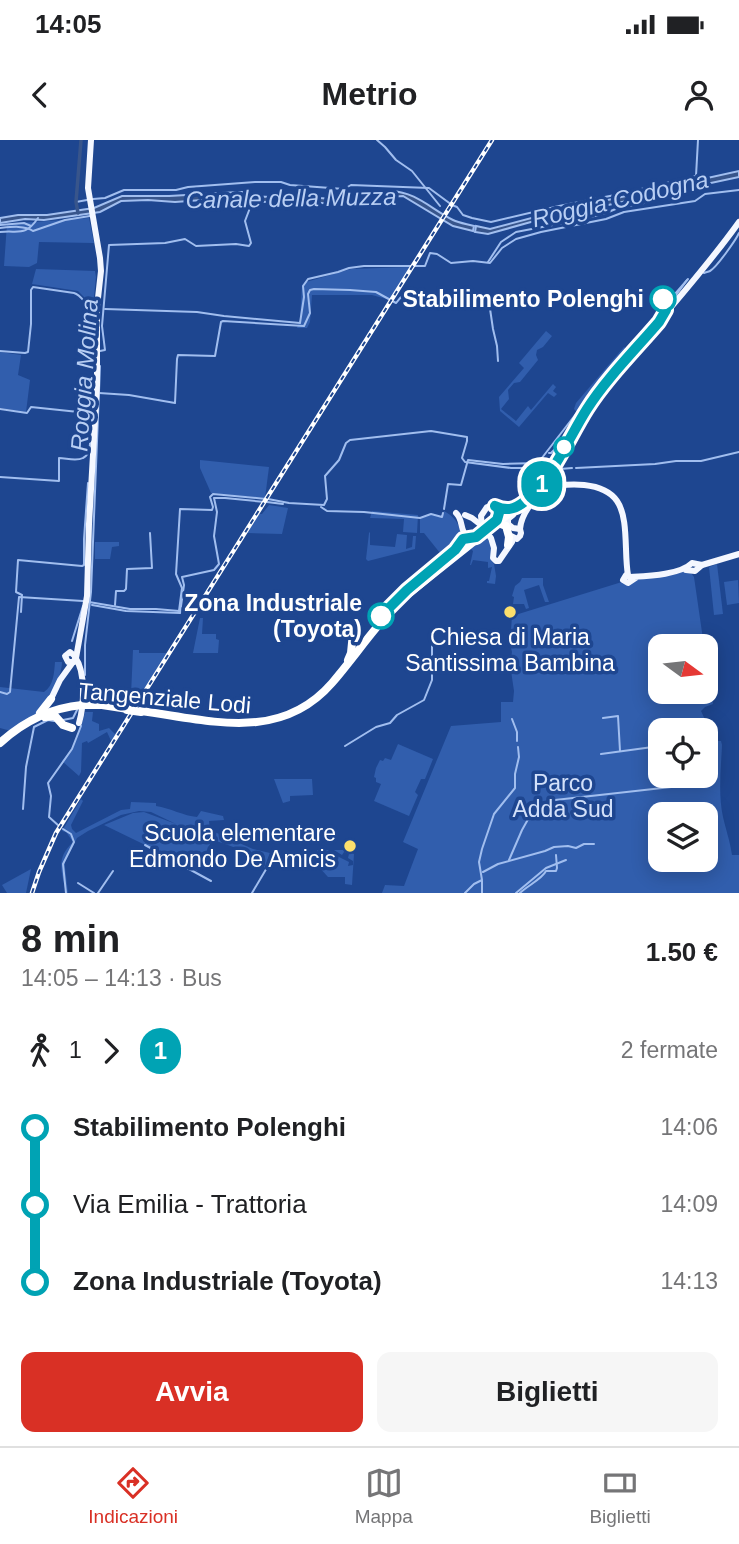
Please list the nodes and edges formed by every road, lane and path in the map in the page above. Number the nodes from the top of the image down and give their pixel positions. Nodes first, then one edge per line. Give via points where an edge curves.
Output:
1 (92, 140) edge
2 (739, 222) edge
3 (495, 506) junction
4 (484, 509) junction
5 (522, 510) junction
6 (456, 513) dead end
7 (490, 531) junction
8 (514, 532) junction
9 (468, 539) junction
10 (508, 545) junction
11 (739, 554) edge
12 (498, 555) junction
13 (445, 564) junction
14 (393, 609) junction
15 (80, 634) junction
16 (66, 656) junction
17 (75, 660) junction
18 (60, 680) junction
19 (335, 680) junction
20 (51, 699) junction
21 (81, 706) junction
22 (62, 708) junction
23 (141, 711) junction
24 (38, 718) junction
25 (60, 721) junction
26 (26, 722) junction
27 (75, 725) junction
28 (74, 737) dead end
29 (0, 744) edge

1 - 15 main road via 89,199 101,271 87,599
2 - 5 main road, Tangenziale Lodi via 593,401
3 - 4 main road
3 - 5 main road
3 - 9 main road via 498,518
4 - 7 main road via 481,516
4 - 7 main road via 465,515
5 - 7 highway, Tangenziale Lodi
5 - 8 main road
5 - 8 main road via 508,519
5 - 11 main road via 561,486 603,489 621,510 630,577
5 - 13 highway
6 - 9 main road via 463,517
7 - 8 highway via 506,525
7 - 10 highway via 506,526
7 - 12 main road
7 - 23 highway, Tangenziale Lodi via 404,600 327,692 295,714 271,723 242,725
8 - 10 main road
8 - 12 main road
9 - 13 highway
10 - 12 main road
13 - 14 highway
14 - 19 highway
14 - 19 highway via 370,632 356,631 350,658
15 - 16 main road
15 - 17 main road
16 - 17 main road via 72,652
16 - 18 main road
17 - 18 main road
17 - 27 main road via 83,694
18 - 20 main road
19 - 23 highway via 317,698 267,722 240,723 229,713 218,721
20 - 22 highway via 51,708
20 - 26 highway
21 - 22 highway
21 - 23 highway, Tangenziale Lodi, bridge
21 - 24 highway, Tangenziale Lodi
21 - 25 highway via 63,712
22 - 26 highway
24 - 25 highway via 52,715
24 - 29 highway, Tangenziale Lodi
25 - 27 highway
26 - 29 highway
27 - 28 highway

